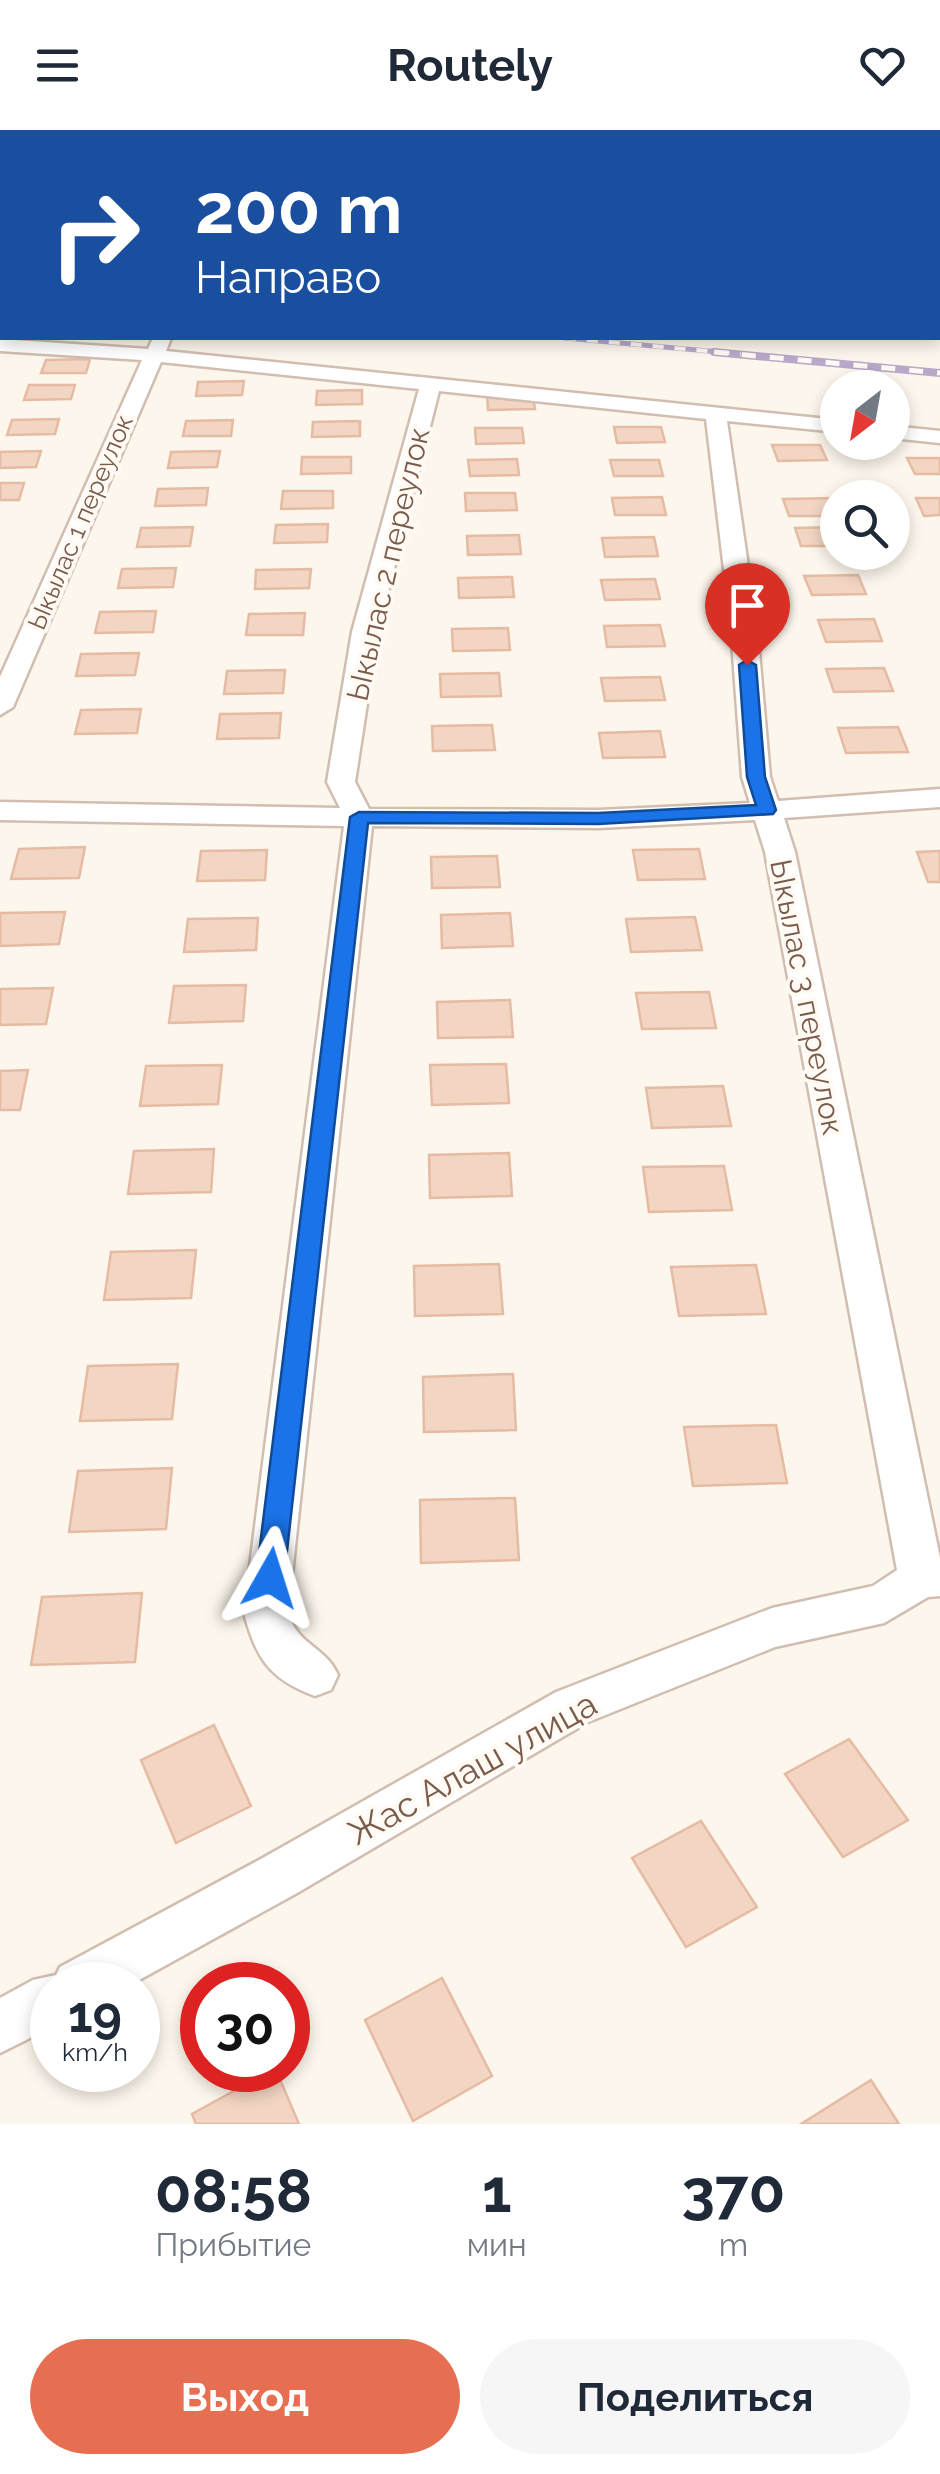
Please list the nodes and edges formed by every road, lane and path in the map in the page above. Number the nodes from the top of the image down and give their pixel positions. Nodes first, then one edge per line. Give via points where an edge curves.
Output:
1 (0, 345) edge
2 (157, 346) edge
3 (432, 382) junction
4 (715, 413) junction
5 (820, 424) edge
6 (910, 434) edge
7 (940, 437) edge
8 (0, 708) edge
9 (940, 798) edge
10 (767, 810) junction
11 (0, 811) edge
12 (359, 817) junction
13 (930, 1577) edge
14 (315, 1674) dead end
15 (120, 1962) edge
16 (30, 2011) edge
17 (0, 2028) edge

1 - 2 street
2 - 3 street
2 - 8 street, Ыкылас 1 переулок
3 - 4 street
3 - 12 street, Ыкылас 2 переулок via 366,632 342,782
4 - 5 street
4 - 10 street, Ыкылас 3 переулок via 756,777
6 - 7 street
9 - 10 street
10 - 12 street via 598,818
10 - 13 street, Ыкылас 3 переулок
11 - 12 street
12 - 14 street, Ыкылас 2 переулок via 266,1614 275,1645
13 - 15 street, Жас Алаш улица via 884,1604 772,1628 572,1707
16 - 17 street

